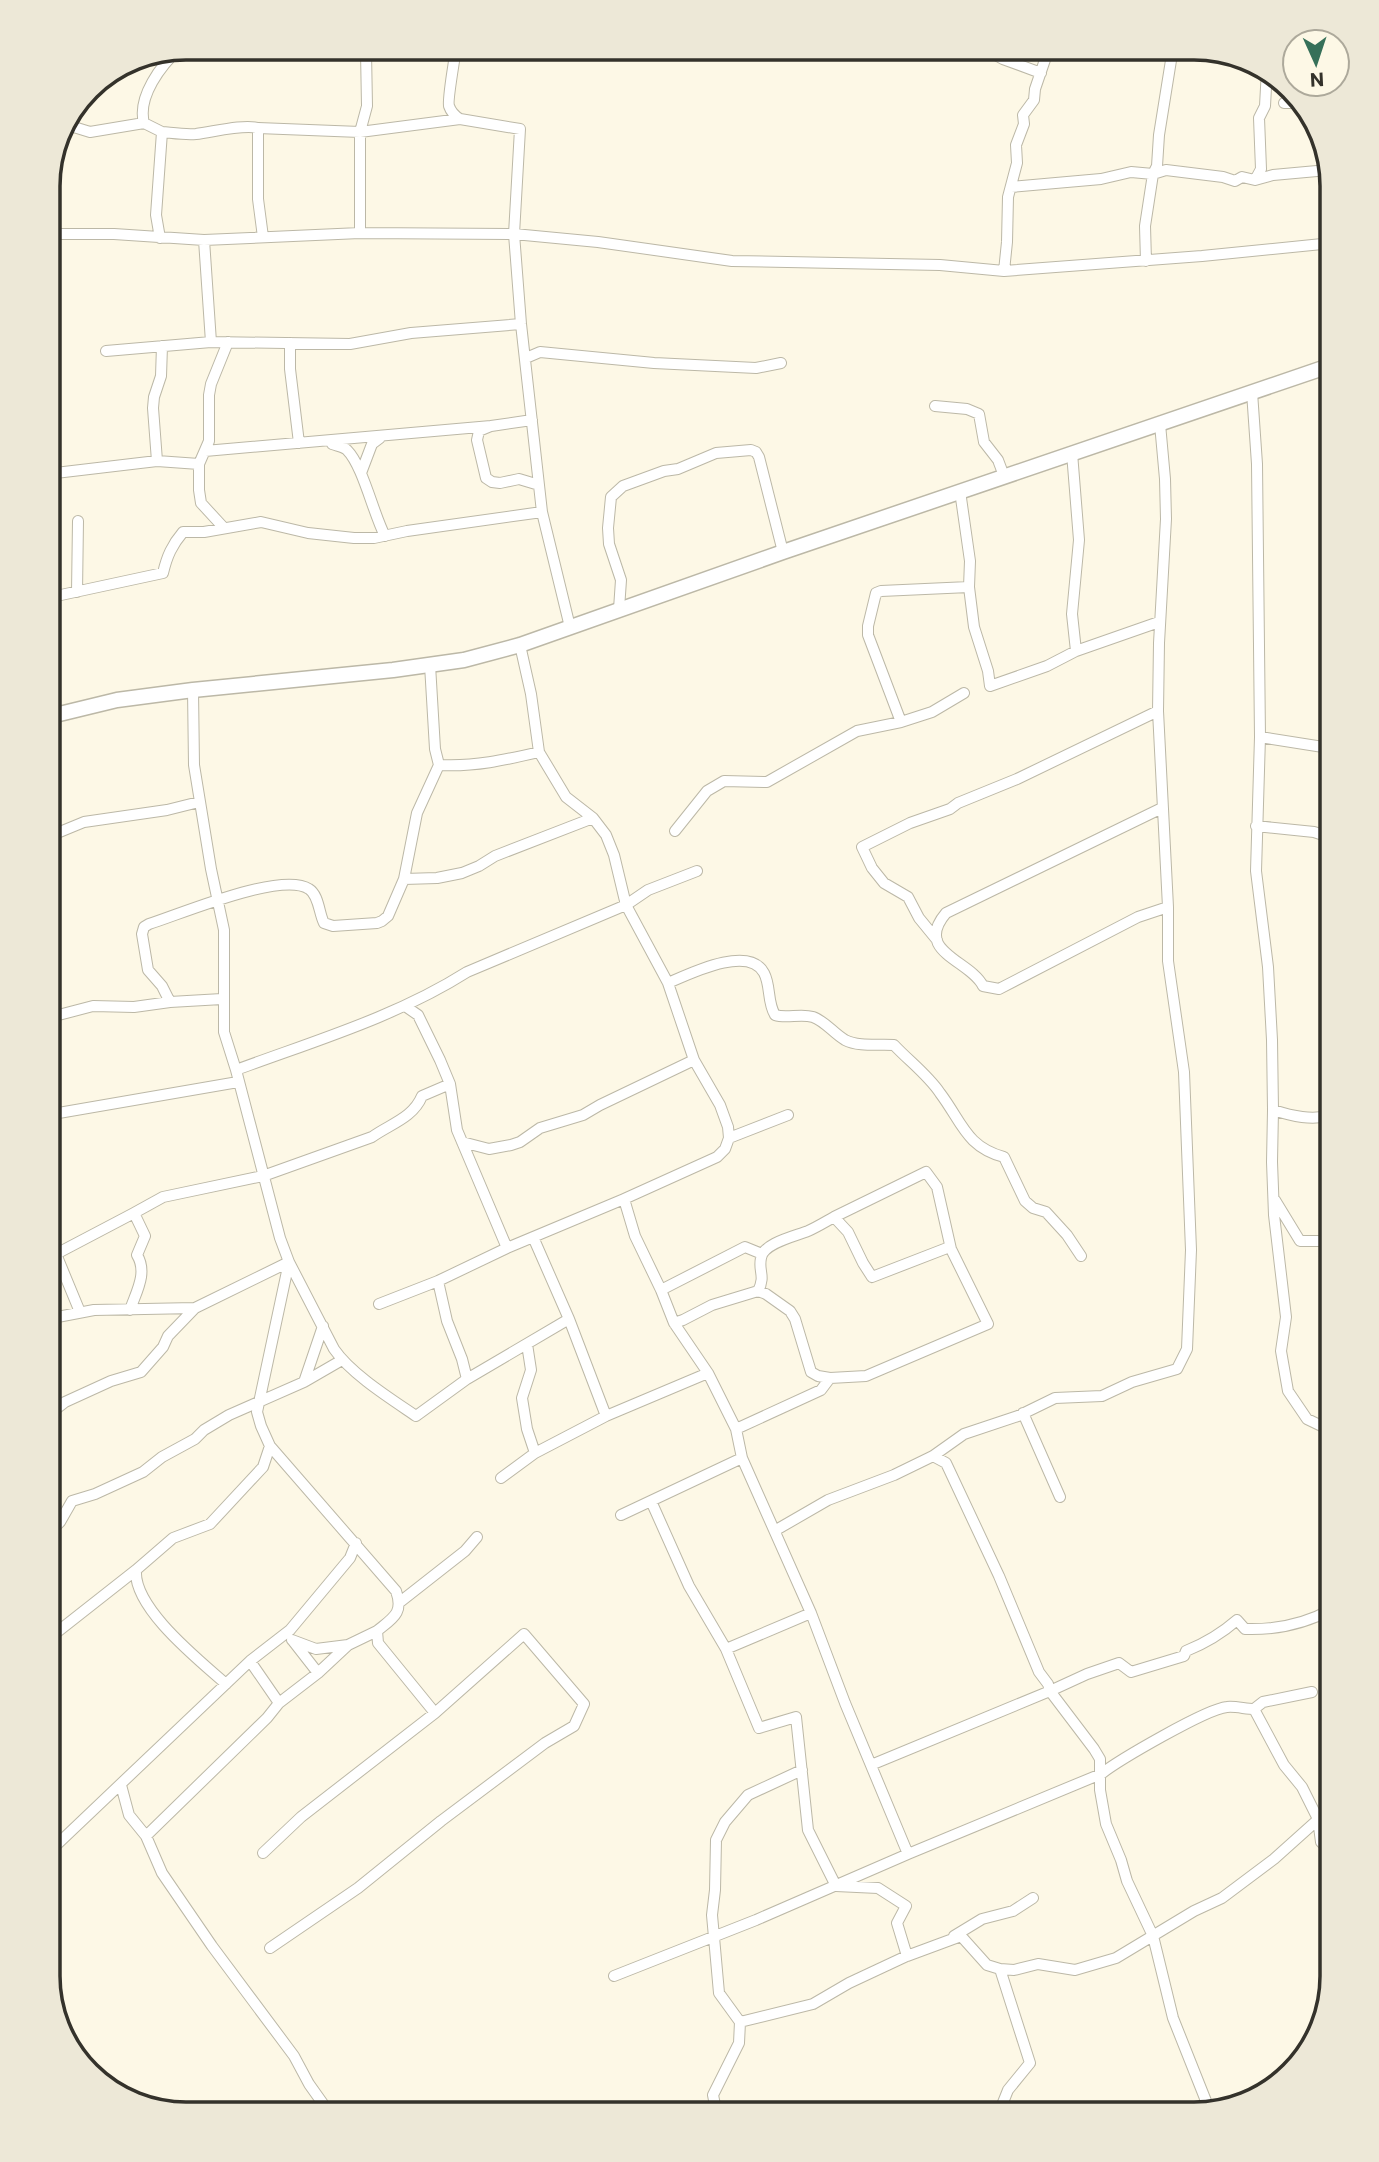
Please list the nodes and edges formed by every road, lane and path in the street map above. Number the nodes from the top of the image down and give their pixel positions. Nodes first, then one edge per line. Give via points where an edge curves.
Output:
1 (366, 60) edge
2 (454, 60) edge
3 (1006, 60) edge
4 (1045, 60) edge
5 (1171, 60) edge
6 (164, 62) edge
7 (1041, 74) junction
8 (1266, 83) edge
9 (1284, 103) dead end
10 (1289, 103) edge
11 (460, 119) junction
12 (144, 123) junction
13 (74, 127) edge
14 (258, 128) junction
15 (162, 132) junction
16 (360, 132) junction
17 (1261, 169) junction
18 (1318, 171) edge
19 (1153, 174) junction
20 (1273, 175) junction
21 (1255, 180) junction
22 (1011, 187) junction
23 (360, 233) junction
24 (60, 234) edge
25 (514, 234) junction
26 (263, 237) junction
27 (160, 238) junction
28 (204, 240) junction
29 (1320, 244) edge
30 (1146, 261) junction
31 (1003, 271) junction
32 (521, 324) junction
33 (211, 342) junction
34 (228, 342) junction
35 (290, 343) junction
36 (162, 346) junction
37 (106, 351) dead end
38 (526, 358) junction
39 (782, 363) dead end
40 (1320, 369) edge
41 (1252, 392) junction
42 (935, 406) dead end
43 (532, 419) junction
44 (1160, 425) junction
45 (491, 426) junction
46 (381, 437) junction
47 (324, 442) junction
48 (299, 443) junction
49 (205, 451) junction
50 (1072, 453) junction
51 (158, 461) junction
52 (199, 464) junction
53 (60, 472) edge
54 (361, 473) junction
55 (1004, 476) junction
56 (539, 485) junction
57 (960, 491) junction
58 (542, 512) junction
59 (78, 521) dead end
60 (224, 528) junction
61 (385, 536) junction
62 (783, 552) junction
63 (969, 587) junction
64 (77, 592) junction
65 (60, 595) edge
66 (619, 609) junction
67 (1160, 622) junction
68 (570, 627) junction
69 (520, 645) junction
70 (1076, 651) junction
71 (430, 665) junction
72 (193, 690) junction
73 (964, 693) dead end
74 (1158, 711) junction
75 (60, 713) edge
76 (901, 722) junction
77 (1260, 737) junction
78 (1320, 747) edge
79 (539, 752) junction
80 (439, 765) junction
81 (199, 802) junction
82 (1162, 808) junction
83 (593, 818) junction
84 (1256, 826) junction
85 (675, 831) dead end
86 (60, 832) edge
87 (1320, 834) edge
88 (697, 871) dead end
89 (404, 878) junction
90 (217, 900) junction
91 (626, 905) junction
92 (1168, 907) junction
93 (937, 940) junction
94 (668, 983) junction
95 (222, 999) junction
96 (170, 1002) junction
97 (405, 1006) junction
98 (60, 1015) edge
99 (694, 1060) junction
100 (236, 1070) junction
101 (238, 1082) junction
102 (450, 1084) junction
103 (1273, 1110) junction
104 (60, 1113) edge
105 (788, 1115) dead end
106 (1320, 1118) edge
107 (729, 1138) junction
108 (461, 1142) junction
109 (263, 1176) junction
110 (1274, 1198) junction
111 (624, 1199) junction
112 (134, 1213) junction
113 (834, 1217) junction
114 (533, 1237) junction
115 (1320, 1241) edge
116 (507, 1248) junction
117 (951, 1249) junction
118 (60, 1252) edge
119 (762, 1254) junction
120 (1081, 1256) dead end
121 (289, 1262) junction
122 (60, 1272) edge
123 (439, 1281) junction
124 (661, 1290) junction
125 (758, 1291) junction
126 (379, 1304) dead end
127 (195, 1308) junction
128 (130, 1310) junction
129 (80, 1312) junction
130 (60, 1316) edge
131 (569, 1319) junction
132 (674, 1323) junction
133 (323, 1326) junction
134 (527, 1344) junction
135 (342, 1360) junction
136 (708, 1373) junction
137 (830, 1378) junction
138 (467, 1379) junction
139 (304, 1382) junction
140 (261, 1399) junction
141 (60, 1406) edge
142 (254, 1409) junction
143 (1023, 1413) junction
144 (606, 1416) junction
145 (1320, 1425) edge
146 (736, 1429) junction
147 (270, 1446) junction
148 (535, 1453) junction
149 (933, 1456) junction
150 (742, 1458) junction
151 (501, 1478) dead end
152 (1060, 1497) dead end
153 (651, 1501) junction
154 (621, 1515) dead end
155 (60, 1522) edge
156 (776, 1530) junction
157 (477, 1537) dead end
158 (356, 1543) junction
159 (364, 1554) junction
160 (350, 1558) junction
161 (136, 1570) junction
162 (400, 1602) junction
163 (811, 1613) junction
164 (1320, 1615) edge
165 (60, 1630) edge
166 (377, 1631) junction
167 (291, 1635) junction
168 (348, 1645) junction
169 (726, 1649) junction
170 (250, 1661) junction
171 (318, 1673) junction
172 (226, 1684) junction
173 (1050, 1691) junction
174 (1311, 1692) dead end
175 (279, 1703) junction
176 (1254, 1709) junction
177 (435, 1713) junction
178 (871, 1765) junction
179 (802, 1770) junction
180 (1101, 1774) junction
181 (121, 1785) junction
182 (1318, 1819) junction
183 (1320, 1834) edge
184 (146, 1836) junction
185 (60, 1842) edge
186 (263, 1853) dead end
187 (908, 1854) junction
188 (836, 1885) junction
189 (1033, 1898) dead end
190 (713, 1936) junction
191 (1153, 1936) junction
192 (270, 1948) dead end
193 (907, 1956) junction
194 (1000, 1969) junction
195 (614, 1976) dead end
196 (740, 2022) junction
197 (1206, 2101) edge
198 (322, 2102) edge
199 (714, 2102) edge
200 (1003, 2102) edge

1 - 16 street via 367,106
2 - 11 street via 448,100
3 - 7 street
4 - 7 street
5 - 19 street
6 - 12 street via 144,97
7 - 22 street via 1034,100 1023,116
8 - 17 street via 1259,118
9 - 10 street
11 - 16 street
11 - 25 street via 520,129
12 - 13 street via 90,132
12 - 15 street
14 - 15 street
14 - 16 street
14 - 26 street
15 - 27 street via 156,215
16 - 23 street
17 - 20 street
17 - 21 street
18 - 20 street
19 - 21 street via 1175,170
19 - 22 street via 1131,172
19 - 30 street via 1145,226
20 - 21 street
22 - 31 street
23 - 25 street
23 - 26 street
24 - 27 street
25 - 31 street via 732,261 940,265
25 - 32 street
26 - 28 street
27 - 28 street
28 - 33 street
29 - 30 street
30 - 31 street
32 - 35 street via 411,333 350,344
32 - 38 street
33 - 34 street
33 - 36 street
34 - 35 street
34 - 49 street via 211,384
35 - 48 street
36 - 37 street
36 - 51 street via 161,376 153,397
38 - 39 street via 540,352 756,368
38 - 43 street
40 - 41 main road
41 - 44 main road
41 - 77 street
42 - 55 street via 979,414 984,442
43 - 45 street
43 - 56 street
44 - 50 main road
44 - 67 street via 1166,519
45 - 46 street
45 - 56 street via 477,436 486,478
46 - 47 street
46 - 54 street via 372,444
47 - 48 street
47 - 54 street via 345,448
48 - 49 street
49 - 52 street
50 - 55 main road
50 - 70 street via 1079,540 1072,614
51 - 52 street
51 - 53 street
52 - 60 street via 201,503
54 - 61 street
55 - 57 main road
56 - 58 street
57 - 62 main road
57 - 63 street
58 - 61 street
58 - 68 street
59 - 64 street
60 - 61 street via 261,522 342,537
60 - 64 street via 183,532 166,557 163,573
62 - 66 main road
62 - 66 street via 756,452 716,453 664,471 623,486 611,497 609,544 621,580
63 - 70 street via 990,686
63 - 76 street via 876,593 868,635
64 - 65 street
66 - 68 main road
67 - 70 street
67 - 74 street
68 - 69 main road
69 - 71 main road
69 - 79 street
71 - 72 main road
71 - 80 street
72 - 75 main road
72 - 81 street
73 - 76 street via 932,712
74 - 82 street
74 - 93 street via 862,847 878,876 908,897
76 - 85 street via 856,731 767,782 724,781 707,791
77 - 78 street
77 - 84 street
79 - 80 street via 487,764
79 - 83 street via 566,797
80 - 89 street via 417,813
81 - 86 street via 84,822
81 - 90 street
82 - 92 street
82 - 93 street via 946,913 937,928
83 - 89 street via 462,873
83 - 91 street via 614,855
84 - 87 street
84 - 103 street via 1256,871 1268,967
88 - 91 street via 648,890
89 - 90 street via 388,916 377,923 324,923 314,894 299,886 259,887
90 - 95 street via 225,930
90 - 96 street via 144,927 148,970
91 - 94 street
91 - 97 street via 467,972
92 - 93 street via 1138,917 999,989 984,986 977,975 941,949
92 - 143 street via 1168,961 1184,1072 1191,1250 1187,1349 1177,1369 1102,1396 1055,1398
94 - 99 street
94 - 120 street via 702,969 745,960 762,968 775,1015 811,1016 853,1043 894,1045 940,1092 974,1142 1004,1157 1025,1201 1046,1213
95 - 96 street
95 - 100 street via 224,1032
96 - 98 street via 93,1006
97 - 100 street
97 - 102 street via 418,1015
99 - 107 street via 720,1105
99 - 108 street via 583,1115 540,1128 520,1142 489,1149
100 - 101 street
101 - 104 street
101 - 109 street
102 - 108 street
102 - 109 street via 422,1096 404,1119 372,1137
103 - 106 street
103 - 110 street
105 - 107 street
107 - 111 street via 717,1157
108 - 116 street
109 - 112 street via 163,1198
109 - 121 street
110 - 115 street via 1300,1241
110 - 145 street via 1286,1317 1281,1351 1288,1391 1307,1419
111 - 114 street
111 - 124 street via 635,1236
112 - 118 street
112 - 128 street via 145,1236 137,1255 142,1278
113 - 117 street via 848,1231 872,1277
113 - 117 street via 926,1172 937,1187
113 - 119 street
114 - 116 street
114 - 131 street
116 - 123 street
117 - 137 street via 988,1324 866,1376
119 - 124 street via 745,1247
119 - 125 street via 763,1282
121 - 127 street
121 - 133 street
121 - 140 street
122 - 129 street
123 - 126 street
123 - 138 street
124 - 132 street
125 - 132 street
125 - 137 street via 790,1311 811,1372
127 - 128 street
127 - 141 street via 141,1372
128 - 129 street
129 - 130 street
131 - 134 street
131 - 144 street
132 - 136 street
133 - 135 street
133 - 139 street
134 - 138 street
134 - 148 street via 531,1370 522,1398
135 - 138 street via 416,1416
135 - 139 street
136 - 144 street
136 - 146 street
137 - 146 street via 821,1390
139 - 140 street
140 - 142 street
142 - 147 street
142 - 155 street via 229,1415 143,1472 72,1501
143 - 149 street via 964,1434
143 - 152 street
144 - 148 street
146 - 150 street
147 - 158 street
147 - 161 street via 263,1467 210,1524 173,1538
148 - 151 street
149 - 156 street via 828,1500
149 - 173 street via 946,1462
150 - 153 street
150 - 156 street
153 - 154 street
153 - 169 street via 689,1586
156 - 163 street
157 - 162 street
158 - 159 street
158 - 160 street
159 - 160 street
159 - 162 street
160 - 167 street
161 - 165 street
161 - 172 street via 135,1583 167,1631
162 - 166 street via 395,1616
163 - 169 street
163 - 178 street
164 - 173 street via 1269,1630 1245,1629 1237,1620 1184,1656 1131,1672 1119,1663
166 - 168 street
166 - 177 street via 378,1643
167 - 168 street via 316,1649
167 - 170 street
167 - 171 street
168 - 171 street
169 - 179 street via 759,1728 796,1717
170 - 172 street
170 - 175 street
171 - 175 street
172 - 181 street
173 - 178 street
173 - 180 street via 1094,1749
174 - 176 street via 1263,1702
175 - 184 street
176 - 180 street via 1226,1707 1208,1714
176 - 182 street
177 - 186 street via 301,1817
177 - 192 street via 524,1634 584,1704 574,1726
178 - 187 street
179 - 188 street via 808,1830
179 - 190 street via 748,1796 725,1822 716,1840
180 - 187 street
180 - 191 street via 1106,1824 1126,1881
181 - 184 street via 129,1815
181 - 185 street
182 - 183 street
182 - 191 street via 1222,1898
184 - 198 street via 162,1873 294,2056
187 - 188 street
188 - 190 street
188 - 193 street via 878,1888 906,1906 897,1923
189 - 193 street via 1013,1912 982,1919 954,1937
190 - 195 street
190 - 196 street via 719,1993
191 - 194 street via 1116,1958 1075,1970 1038,1965
191 - 197 street via 1172,2018
193 - 194 street via 961,1936 987,1965
193 - 196 street via 813,2004
194 - 200 street via 1030,2063
196 - 199 street via 739,2043 713,2095

